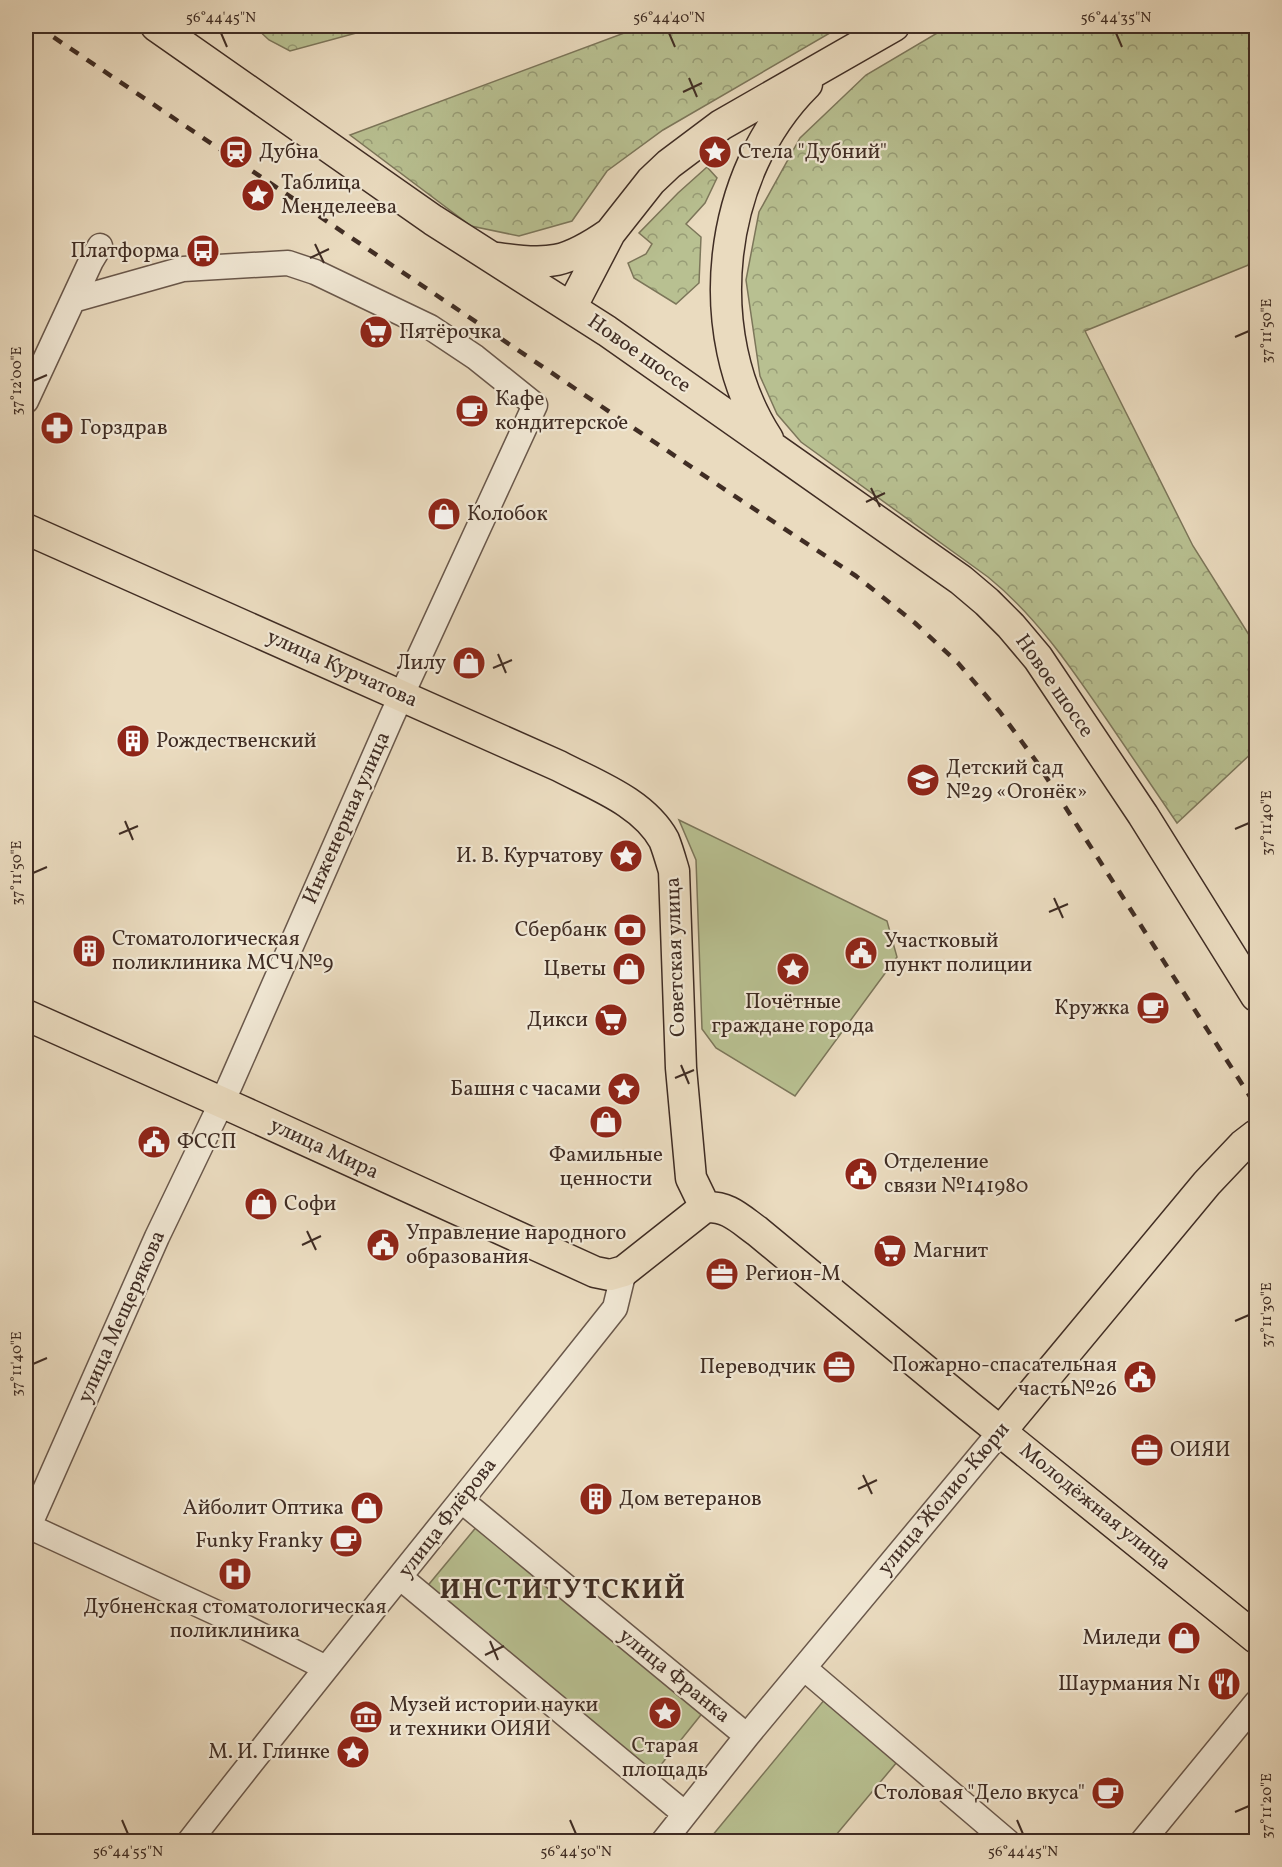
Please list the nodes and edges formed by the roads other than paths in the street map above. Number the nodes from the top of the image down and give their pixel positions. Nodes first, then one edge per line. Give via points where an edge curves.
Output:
1 (156, 26) edge
2 (894, 26) edge
3 (840, 57) junction
4 (721, 125) junction
5 (754, 157) junction
6 (610, 233) junction
7 (100, 246) dead end
8 (490, 257) junction
9 (73, 300) junction
10 (571, 308) junction
11 (734, 355) junction
12 (703, 398) junction
13 (26, 401) edge
14 (776, 448) junction
15 (26, 528) edge
16 (402, 696) junction
17 (650, 822) joint
18 (1257, 996) edge
19 (26, 1015) edge
20 (221, 1102) junction
21 (1257, 1135) edge
22 (705, 1207) junction
23 (624, 1271) junction
24 (1001, 1431) junction
25 (462, 1501) junction
26 (26, 1528) edge
27 (401, 1578) junction
28 (1257, 1638) edge
29 (326, 1668) junction
30 (804, 1668) junction
31 (1257, 1703) edge
32 (747, 1736) junction
33 (685, 1814) junction
34 (189, 1842) edge
35 (663, 1842) edge
36 (1008, 1842) edge
37 (1142, 1842) edge

1 - 8 main road
2 - 3 main road, Новое шоссе
3 - 4 main road, Новое шоссе
3 - 5 main road, Новое шоссе via 799,92
4 - 5 main road via 742,127 750,136
4 - 6 main road, Новое шоссе via 684,150 657,175
5 - 11 main road, Новое шоссе via 729,246 727,307
6 - 8 main road, Новое шоссе via 588,248 555,262 528,263
6 - 10 main road, Новое шоссе
7 - 9 street
8 - 10 main road
9 - 13 street
9 - 16 street, Инженерная улица via 183,269 288,263 430,327 536,405
10 - 12 main road, Новое шоссе
11 - 12 main road via 729,380 716,393
11 - 14 main road, Новое шоссе via 750,407
12 - 14 main road, Новое шоссе
14 - 18 main road, Новое шоссе via 961,580 1011,626 1038,658 1143,815
15 - 16 main road, улица Курчатова
16 - 17 main road, улица Курчатова via 559,766 626,801
16 - 20 street, Инженерная улица
17 - 22 main road, Советская улица via 664,841 674,871 680,1047 692,1178
19 - 20 main road, улица Мира
20 - 23 main road, улица Мира via 570,1263 610,1275
20 - 26 street, улица Мещерякова
21 - 24 main road, улица Жолио-Кюри via 1207,1183
22 - 23 main road
22 - 24 main road, Молодёжная улица via 719,1206 757,1231
23 - 25 street, улица Флёрова via 615,1308
24 - 28 main road, Молодёжная улица
24 - 30 street, улица Жолио-Кюри
25 - 27 street, улица Флёрова
25 - 32 street, улица Франка
26 - 29 street via 219,1614
27 - 29 street, улица Флёрова
27 - 33 street
29 - 34 street, улица Флёрова
30 - 32 street, улица Жолио-Кюри
30 - 36 street
31 - 37 street
32 - 33 street, улица Жолио-Кюри
33 - 35 street, улица Жолио-Кюри

